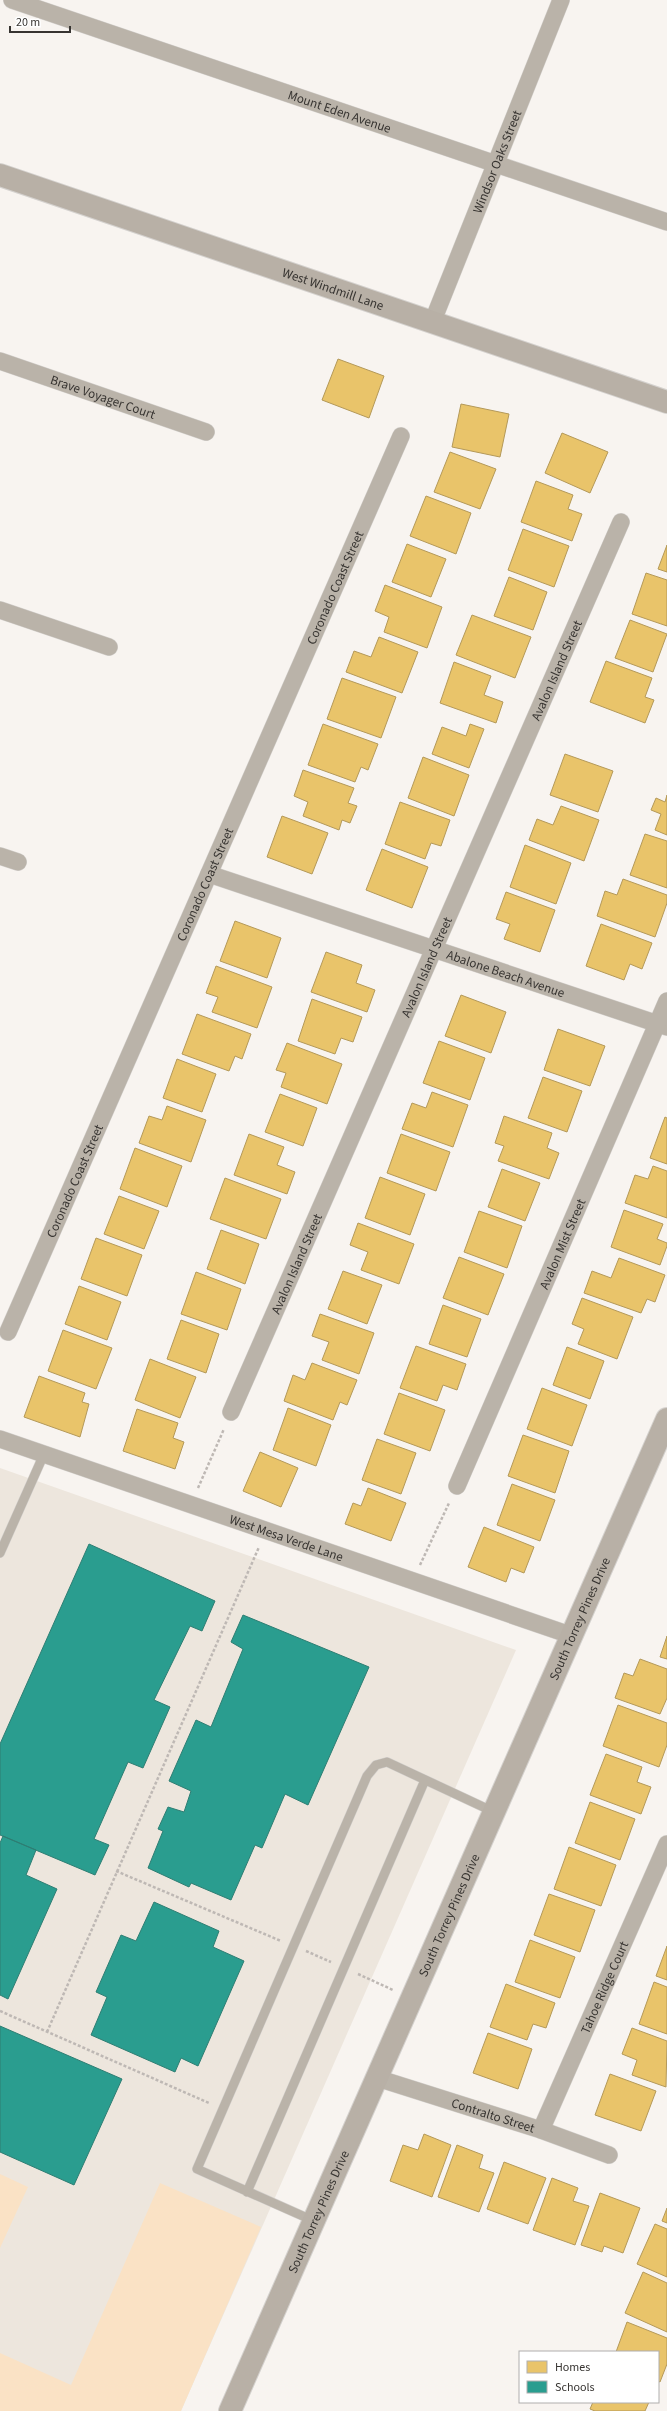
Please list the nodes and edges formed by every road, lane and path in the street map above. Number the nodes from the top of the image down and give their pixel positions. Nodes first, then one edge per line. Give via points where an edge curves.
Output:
1 (12, 0) edge
2 (561, 0) edge
3 (495, 163) junction
4 (0, 175) edge
5 (667, 222) edge
6 (432, 323) junction
7 (0, 361) edge
8 (667, 402) edge
9 (206, 432) dead end
10 (401, 436) dead end
11 (621, 522) dead end
12 (0, 610) edge
13 (109, 647) dead end
14 (0, 856) edge
15 (18, 862) dead end
16 (209, 874) junction
17 (433, 949) junction
18 (667, 1001) edge
19 (662, 1026) edge
20 (8, 1332) dead end
21 (231, 1412) joint
22 (667, 1419) edge
23 (0, 1439) edge
24 (44, 1454) junction
25 (457, 1486) joint
26 (192, 1504) junction
27 (267, 1530) junction
28 (0, 1553) edge
29 (413, 1580) junction
30 (573, 1636) junction
31 (425, 1780) junction
32 (494, 1812) junction
33 (667, 1844) edge
34 (116, 1871) junction
35 (294, 1946) junction
36 (344, 1968) junction
37 (412, 1998) junction
38 (0, 2011) edge
39 (47, 2032) junction
40 (377, 2078) junction
41 (223, 2109) junction
42 (541, 2130) junction
43 (609, 2155) dead end
44 (247, 2192) junction
45 (314, 2221) junction
46 (230, 2411) edge

1 - 3 street, Mount Eden Avenue
2 - 3 street, Windsor Oaks Street
3 - 5 street, Mount Eden Avenue
3 - 6 street, Windsor Oaks Street
4 - 6 street, West Windmill Lane
6 - 8 street, West Windmill Lane
7 - 9 street, Brave Voyager Court
10 - 16 street, Coronado Coast Street
11 - 17 street, Avalon Island Street
12 - 13 street
14 - 15 street
16 - 17 street, Abalone Beach Avenue
16 - 20 street, Coronado Coast Street
17 - 19 street, Abalone Beach Avenue
17 - 21 street, Avalon Island Street
18 - 19 street, Avalon Mist Street
19 - 25 street, Avalon Mist Street
21 - 26 path
22 - 30 street, South Torrey Pines Drive
23 - 24 street, West Mesa Verde Lane
24 - 26 street, West Mesa Verde Lane
24 - 28 lane
25 - 29 path
26 - 27 street, West Mesa Verde Lane
27 - 29 street, West Mesa Verde Lane
27 - 34 path
29 - 30 street, West Mesa Verde Lane
30 - 32 street, South Torrey Pines Drive
31 - 32 lane
31 - 35 lane via 387,1762 376,1764 367,1776
31 - 36 lane
32 - 37 street, South Torrey Pines Drive
33 - 42 street, Tahoe Ridge Court
34 - 35 path
34 - 39 path
35 - 36 path
35 - 41 lane
36 - 37 path
36 - 44 lane
37 - 40 street, South Torrey Pines Drive
38 - 39 path
39 - 41 path
40 - 42 street, Contralto Street
40 - 45 street, South Torrey Pines Drive
41 - 44 lane via 197,2169
42 - 43 street, Contralto Street
44 - 45 lane
45 - 46 street, South Torrey Pines Drive

